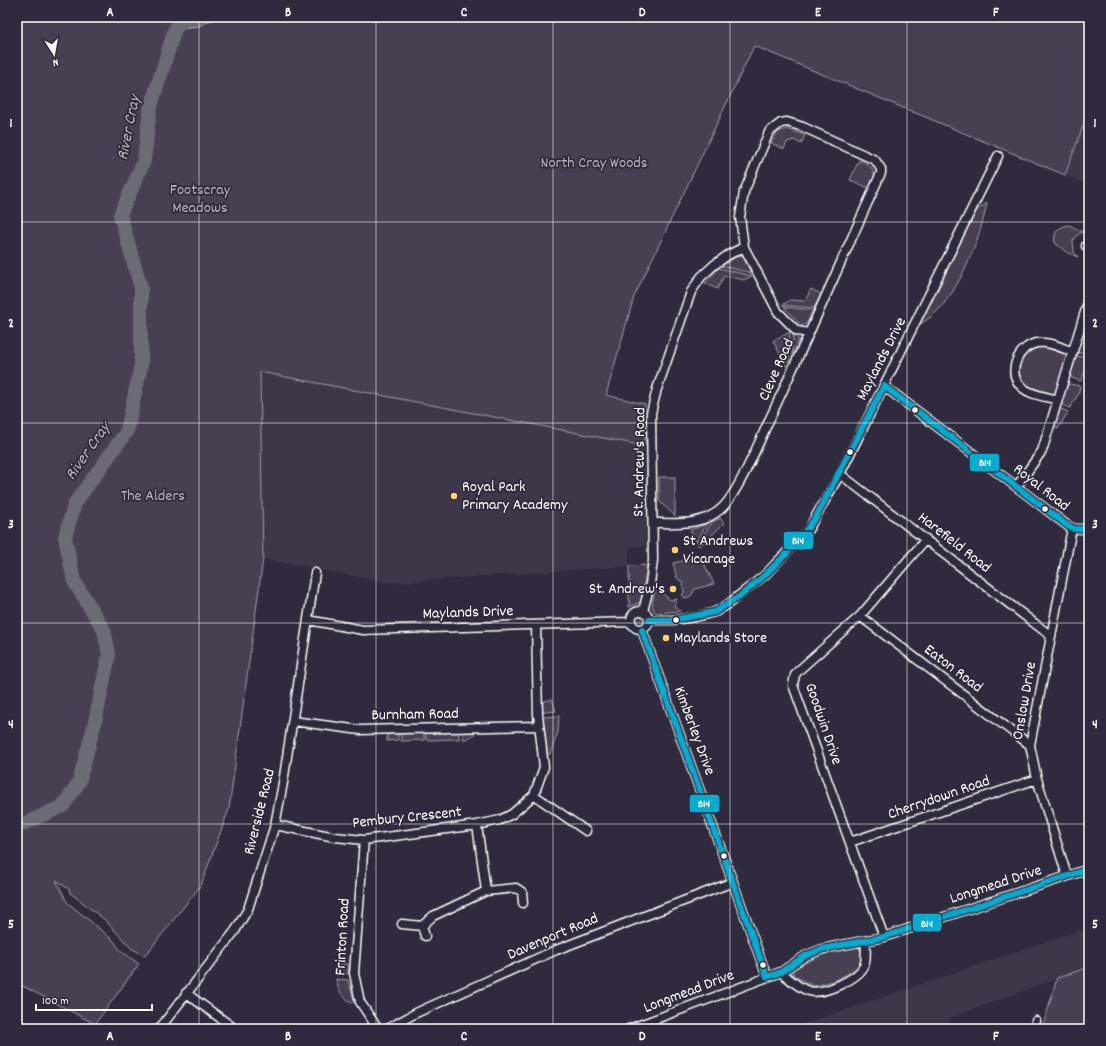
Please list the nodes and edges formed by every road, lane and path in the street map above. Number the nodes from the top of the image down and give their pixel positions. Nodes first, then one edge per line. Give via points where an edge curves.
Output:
1 (998, 156) dead end
2 (744, 247) junction
3 (1089, 299) edge
4 (808, 333) junction
5 (1073, 352) junction
6 (884, 386) junction
7 (1058, 400) junction
8 (840, 474) junction
9 (1016, 486) junction
10 (653, 524) junction
11 (1072, 528) junction
12 (1089, 529) edge
13 (926, 540) junction
14 (315, 573) dead end
15 (643, 611) junction
16 (860, 616) junction
17 (308, 620) junction
18 (650, 620) junction
19 (630, 622) junction
20 (536, 625) junction
21 (642, 630) junction
22 (1051, 636) junction
23 (293, 721) junction
24 (539, 726) junction
25 (1030, 745) junction
26 (1036, 779) junction
27 (534, 795) junction
28 (275, 825) junction
29 (477, 825) junction
30 (586, 830) dead end
31 (364, 840) junction
32 (850, 842) junction
33 (1089, 869) edge
34 (1067, 876) junction
35 (733, 882) junction
36 (486, 891) junction
37 (523, 903) dead end
38 (402, 924) dead end
39 (422, 926) junction
40 (425, 936) dead end
41 (884, 937) junction
42 (866, 941) junction
43 (781, 972) junction
44 (766, 978) junction
45 (186, 993) junction
46 (160, 1028) edge
47 (235, 1029) edge
48 (378, 1029) edge
49 (387, 1029) edge
50 (629, 1029) edge

1 - 6 street, Maylands Drive
2 - 4 street via 778,312 797,331
2 - 4 street, Cleve Road via 740,217 742,198 766,138 774,126 787,122 803,127 875,160 881,168 881,173
2 - 10 street, St. Andrew's Road via 714,265 692,292 657,389 651,413
3 - 5 street
4 - 10 street, Cleve Road via 731,497 711,516 696,522
5 - 7 street
5 - 7 street via 1043,342 1028,346 1018,356 1015,377 1021,387
6 - 8 street, Maylands Drive
6 - 9 street, Royal Road
7 - 9 street via 1042,451
8 - 13 street, Harefield Road
8 - 18 street, Maylands Drive via 808,530 765,575 739,597 715,612 672,620
9 - 11 street, Royal Road
10 - 15 street, St. Andrew's Road via 653,560
11 - 12 street, Royal Road
11 - 22 street, Onslow Drive
13 - 16 street, Goodwin Drive
13 - 22 street, Harefield Road
14 - 17 street, Riverside Road
15 - 18 street
15 - 19 street via 631,615
16 - 25 street, Eaton Road
16 - 32 street, Goodwin Drive via 798,671 793,685
17 - 20 street, Maylands Drive via 363,630
17 - 23 street, Riverside Road
18 - 21 street via 647,627
19 - 20 street, Maylands Drive
19 - 21 street via 635,629
20 - 24 street, Pembury Crescent
21 - 35 street, Kimberley Drive
22 - 25 street, Onslow Drive
23 - 24 street, Burnham Road via 360,730
23 - 28 street, Riverside Road
24 - 27 street, Pembury Crescent via 544,767
25 - 26 street, Onslow Drive
26 - 32 street, Cherrydown Road
26 - 34 street, Onslow Drive
27 - 29 street, Pembury Crescent via 512,814 500,820
27 - 30 street
28 - 31 street, Pembury Crescent
28 - 45 street, Riverside Road via 248,909 235,931
29 - 31 street, Pembury Crescent
29 - 36 street
31 - 48 street, Frinton Road via 354,973 360,1002
32 - 41 street, Goodwin Drive
33 - 34 street, Longmead Drive
34 - 41 street, Longmead Drive
35 - 44 street, Kimberley Drive
35 - 49 street, Davenport Road via 556,950 416,1013
36 - 37 street via 516,888 522,892
36 - 39 street via 433,916
38 - 39 street
39 - 40 street
41 - 42 street, Longmead Drive
42 - 43 street, Longmead Drive via 822,949 805,956
42 - 43 street via 865,964 860,972 822,991 801,988
43 - 44 street, Longmead Drive
44 - 50 street, Longmead Drive
45 - 46 street, Riverside Road
45 - 47 street

